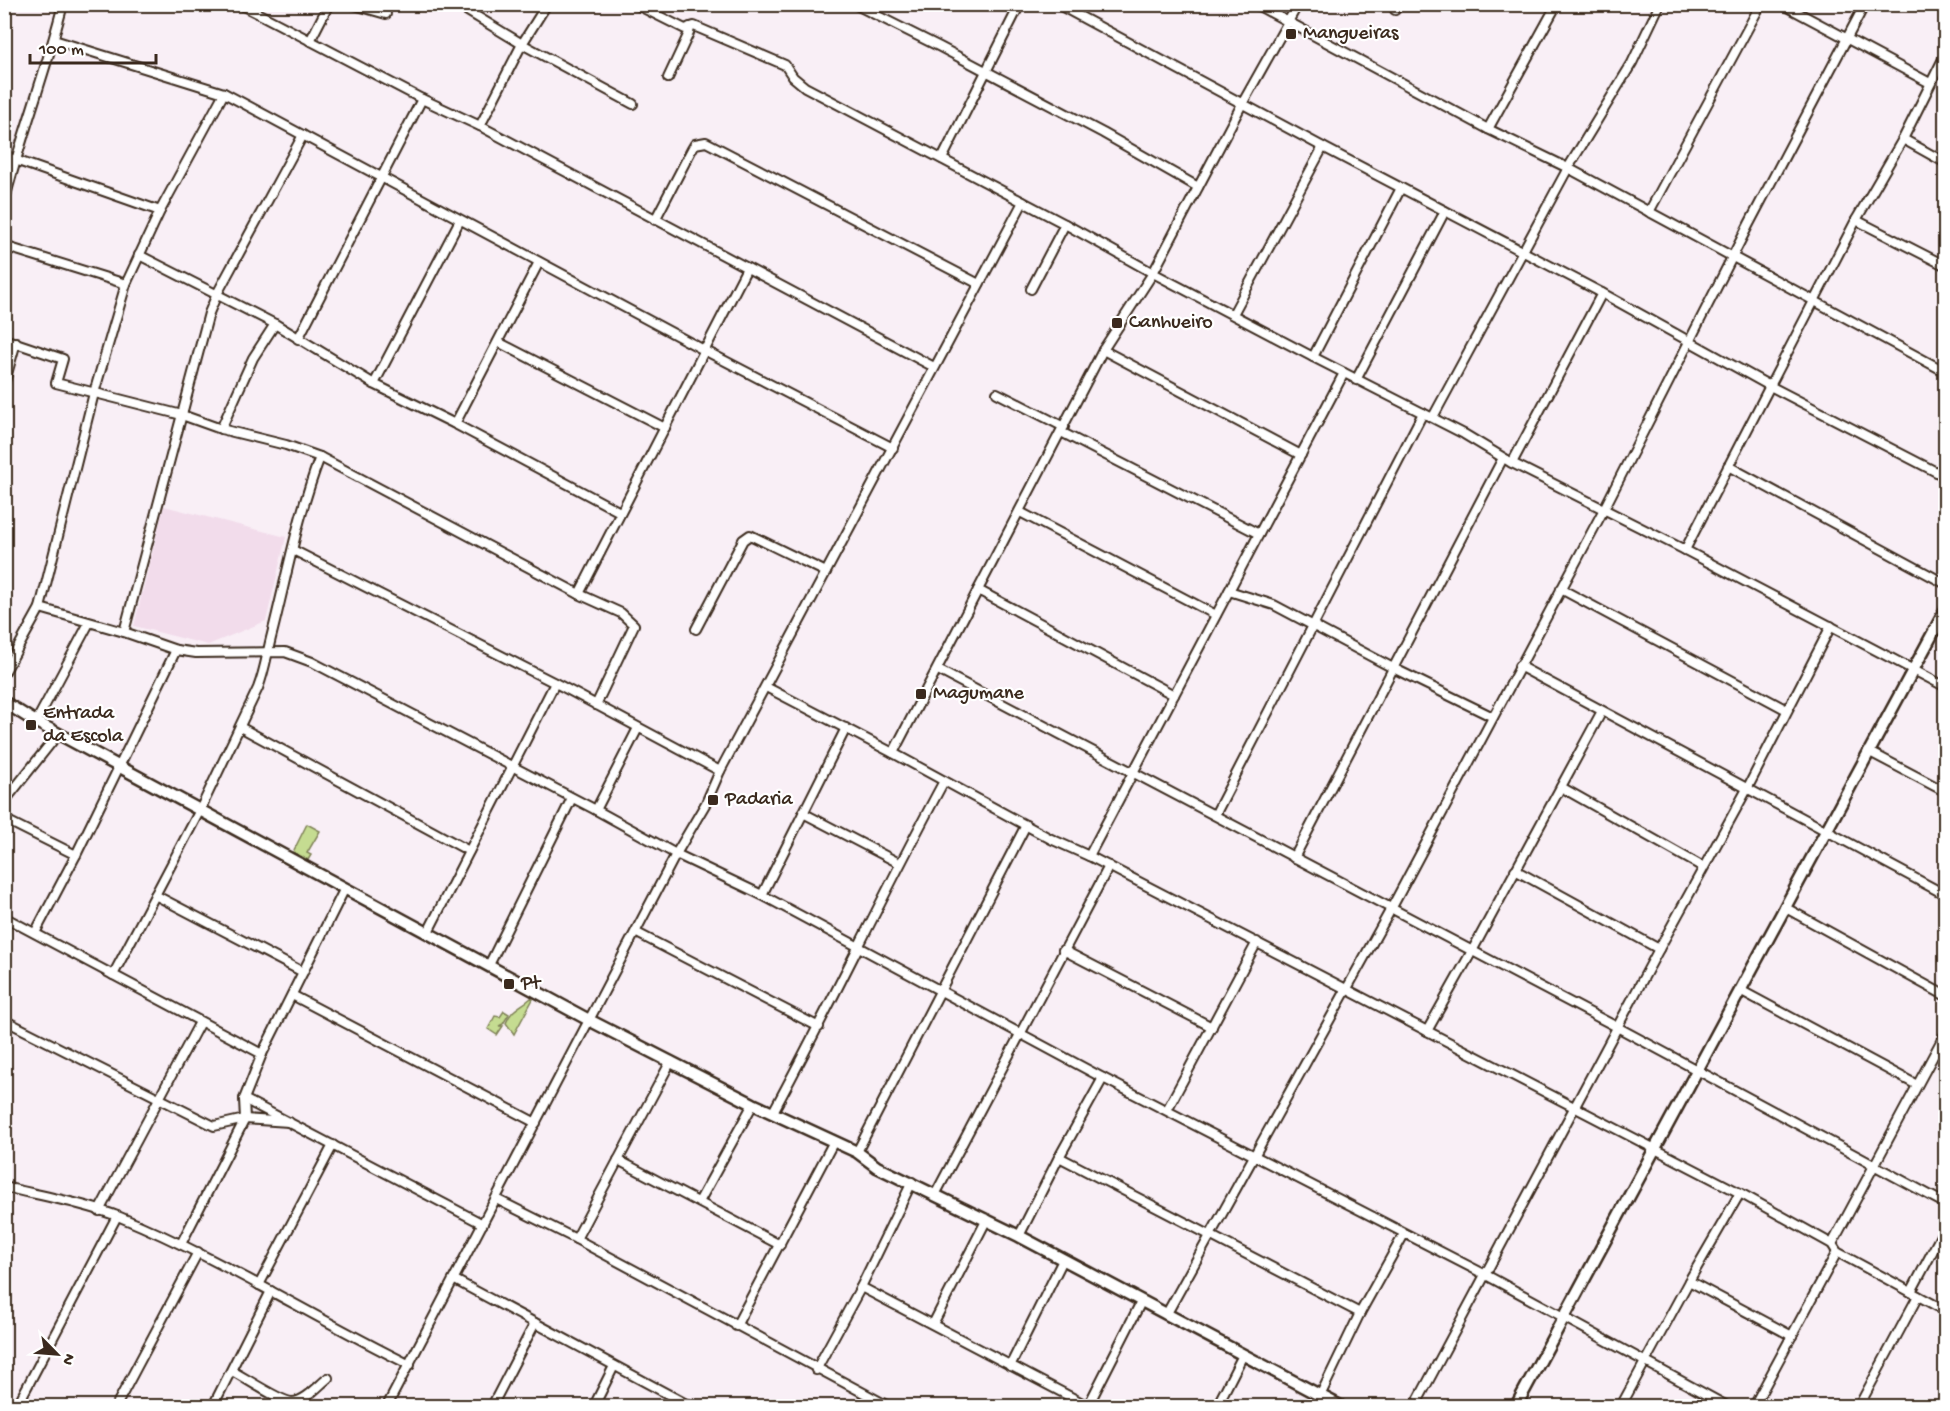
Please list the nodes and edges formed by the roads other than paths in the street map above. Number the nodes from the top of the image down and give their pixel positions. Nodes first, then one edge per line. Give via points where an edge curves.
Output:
1 (63, 4) edge
2 (239, 4) edge
3 (329, 4) edge
4 (351, 4) edge
5 (456, 4) edge
6 (547, 4) edge
7 (635, 4) edge
8 (854, 4) edge
9 (1020, 4) edge
10 (1057, 4) edge
11 (1255, 4) edge
12 (1298, 4) edge
13 (1557, 4) edge
14 (1660, 4) edge
15 (1761, 4) edge
16 (1782, 4) edge
17 (1865, 4) edge
18 (386, 14) dead end
19 (1288, 22) junction
20 (690, 27) junction
21 (1848, 39) junction
22 (54, 40) junction
23 (310, 41) junction
24 (522, 44) junction
25 (1946, 53) edge
26 (986, 71) junction
27 (668, 78) dead end
28 (1930, 83) junction
29 (224, 93) junction
30 (422, 99) junction
31 (633, 104) dead end
32 (1242, 104) junction
33 (480, 126) junction
34 (1488, 129) junction
35 (303, 135) junction
36 (1903, 139) junction
37 (1323, 147) junction
38 (4, 156) edge
39 (942, 159) junction
40 (15, 160) junction
41 (1946, 163) edge
42 (1568, 168) junction
43 (380, 178) junction
44 (1197, 187) junction
45 (1401, 188) junction
46 (1023, 202) junction
47 (4, 203) edge
48 (160, 211) junction
49 (1445, 211) junction
50 (1649, 212) junction
51 (1856, 219) junction
52 (460, 220) junction
53 (655, 220) junction
54 (1065, 224) junction
55 (4, 246) edge
56 (1522, 250) junction
57 (139, 255) junction
58 (1732, 258) junction
59 (539, 262) junction
60 (1946, 266) edge
61 (747, 268) junction
62 (1154, 273) junction
63 (126, 284) junction
64 (979, 284) junction
65 (1031, 289) dead end
66 (1602, 293) junction
67 (217, 294) junction
68 (1814, 302) junction
69 (1233, 314) junction
70 (275, 324) junction
71 (4, 339) edge
72 (298, 339) junction
73 (1689, 340) junction
74 (16, 342) junction
75 (498, 342) junction
76 (704, 350) junction
77 (1103, 351) junction
78 (1312, 357) junction
79 (934, 367) junction
80 (1946, 372) edge
81 (1344, 374) junction
82 (1356, 380) junction
83 (374, 384) junction
84 (4, 386) edge
85 (1770, 386) junction
86 (94, 393) junction
87 (997, 393) dead end
88 (1423, 413) junction
89 (182, 415) junction
90 (1433, 417) junction
91 (455, 424) junction
92 (665, 428) junction
93 (221, 429) junction
94 (1062, 429) junction
95 (893, 448) junction
96 (1301, 455) junction
97 (320, 457) junction
98 (1503, 458) junction
99 (1512, 463) junction
100 (1728, 466) junction
101 (1946, 477) edge
102 (1603, 511) junction
103 (620, 512) junction
104 (1020, 512) junction
105 (1259, 534) junction
106 (293, 550) junction
107 (1684, 550) junction
108 (826, 572) junction
109 (1946, 584) edge
110 (1561, 589) junction
111 (978, 590) junction
112 (1229, 591) junction
113 (579, 594) junction
114 (40, 608) junction
115 (1946, 609) edge
116 (1216, 615) junction
117 (89, 622) junction
118 (1313, 626) junction
119 (1831, 626) junction
120 (696, 629) dead end
121 (123, 632) junction
122 (176, 650) junction
123 (268, 651) junction
124 (1519, 666) junction
125 (1393, 668) junction
126 (1913, 669) junction
127 (938, 670) junction
128 (4, 673) edge
129 (555, 683) junction
130 (766, 687) junction
131 (1946, 687) edge
132 (1174, 694) junction
133 (4, 702) edge
134 (596, 705) junction
135 (1787, 710) junction
136 (1602, 711) junction
137 (1493, 717) junction
138 (36, 722) junction
139 (240, 727) junction
140 (638, 728) junction
141 (846, 728) junction
142 (58, 734) junction
143 (1868, 751) junction
144 (893, 753) junction
145 (120, 766) junction
146 (512, 766) junction
147 (720, 771) junction
148 (1133, 773) junction
149 (944, 781) junction
150 (1561, 787) junction
151 (1747, 789) junction
152 (1946, 792) edge
153 (572, 798) junction
154 (4, 802) edge
155 (200, 810) junction
156 (596, 810) junction
157 (803, 813) junction
158 (1215, 815) junction
159 (4, 819) edge
160 (1026, 825) junction
161 (1826, 831) junction
162 (469, 851) junction
163 (676, 854) junction
164 (76, 855) junction
165 (1089, 856) junction
166 (1294, 858) junction
167 (899, 863) junction
168 (1109, 866) junction
169 (1703, 867) junction
170 (1515, 870) junction
171 (345, 888) junction
172 (155, 895) junction
173 (762, 895) junction
174 (1946, 895) edge
175 (1784, 907) junction
176 (1391, 909) junction
177 (4, 917) edge
178 (428, 932) junction
179 (35, 933) junction
180 (637, 933) junction
181 (1257, 942) junction
182 (858, 947) junction
183 (1659, 949) junction
184 (1063, 950) junction
185 (1472, 951) junction
186 (489, 965) junction
187 (303, 972) junction
188 (113, 975) junction
189 (1346, 989) junction
190 (1740, 990) junction
191 (939, 992) junction
192 (292, 995) junction
193 (1946, 996) edge
194 (4, 1020) edge
195 (590, 1020) junction
196 (200, 1022) junction
197 (819, 1027) junction
198 (1212, 1027) junction
199 (1617, 1027) junction
200 (1427, 1031) junction
201 (1946, 1032) edge
202 (1020, 1034) junction
203 (262, 1054) junction
204 (670, 1061) junction
205 (1696, 1070) junction
206 (1102, 1078) junction
207 (1917, 1084) junction
208 (158, 1098) junction
209 (244, 1099) junction
210 (753, 1104) junction
211 (1575, 1108) junction
212 (1167, 1110) junction
213 (773, 1112) junction
214 (245, 1119) junction
215 (289, 1122) junction
216 (536, 1123) junction
217 (833, 1143) junction
218 (333, 1146) junction
219 (1655, 1148) junction
220 (857, 1152) junction
221 (1059, 1157) junction
222 (1255, 1157) junction
223 (618, 1160) junction
224 (1875, 1165) junction
225 (912, 1182) junction
226 (4, 1187) edge
227 (1740, 1193) junction
228 (935, 1195) junction
229 (496, 1199) junction
230 (699, 1202) junction
231 (1946, 1204) edge
232 (99, 1211) junction
233 (117, 1216) junction
234 (987, 1219) junction
235 (483, 1224) junction
236 (1946, 1226) edge
237 (1404, 1234) junction
238 (1019, 1236) junction
239 (1209, 1236) junction
240 (576, 1239) junction
241 (181, 1244) junction
242 (1832, 1244) junction
243 (780, 1245) junction
244 (198, 1252) junction
245 (1837, 1252) junction
246 (1063, 1260) junction
247 (1486, 1275) junction
248 (455, 1280) junction
249 (1689, 1281) junction
250 (259, 1285) junction
251 (861, 1287) junction
252 (271, 1291) junction
253 (1915, 1294) junction
254 (1141, 1302) junction
255 (1946, 1311) edge
256 (1360, 1312) junction
257 (1167, 1315) junction
258 (1565, 1318) junction
259 (535, 1323) junction
260 (933, 1324) junction
261 (736, 1326) junction
262 (1792, 1336) junction
263 (1243, 1355) junction
264 (1644, 1362) junction
265 (410, 1365) junction
266 (614, 1366) junction
267 (1010, 1366) junction
268 (816, 1370) junction
269 (232, 1371) junction
270 (328, 1378) dead end
271 (1322, 1401) edge
272 (1088, 1406) edge
273 (17, 1407) edge
274 (116, 1407) edge
275 (213, 1407) edge
276 (387, 1407) edge
277 (492, 1407) edge
278 (594, 1407) edge
279 (690, 1407) edge
280 (888, 1407) edge
281 (1217, 1407) edge
282 (1340, 1407) edge
283 (1415, 1407) edge
284 (1516, 1407) edge
285 (1621, 1407) edge
286 (1727, 1407) edge
287 (1754, 1407) edge
288 (1859, 1407) edge

1 - 22 street
2 - 23 street
3 - 23 street
4 - 18 street
5 - 24 street
6 - 24 street
7 - 20 street via 685,29
8 - 26 street
9 - 26 street
10 - 32 street
11 - 19 street
12 - 19 street
13 - 34 street
14 - 42 street via 1632,63
15 - 50 street
16 - 21 street
17 - 21 street
19 - 32 street
19 - 34 street
20 - 27 street
20 - 39 street via 785,65 804,87
21 - 28 street
21 - 58 street
22 - 29 street
22 - 40 street
23 - 30 street
24 - 31 street
24 - 33 street
25 - 28 street
26 - 39 street
26 - 44 street
28 - 36 street
29 - 35 street
29 - 48 street
30 - 33 street
30 - 43 street
32 - 37 street
32 - 44 street
33 - 53 street
34 - 42 street
35 - 43 street
35 - 67 street
36 - 41 street
36 - 51 street
37 - 45 street
37 - 69 street
38 - 40 street
39 - 46 street
40 - 47 street
40 - 48 street
42 - 50 street
42 - 56 street
43 - 52 street
43 - 72 street
44 - 62 street
45 - 49 street
45 - 78 street
46 - 54 street
46 - 64 street
48 - 57 street
49 - 56 street
49 - 82 street
50 - 58 street
51 - 60 street
51 - 68 street
52 - 59 street
52 - 83 street
53 - 61 street
53 - 64 street via 695,144 706,141
54 - 62 street
54 - 65 street
55 - 63 street
56 - 66 street
56 - 90 street
57 - 63 street
57 - 67 street
58 - 68 street
58 - 73 street
59 - 75 street
59 - 76 street
61 - 76 street
61 - 79 street
62 - 69 street
62 - 77 street
63 - 86 street
64 - 79 street
66 - 73 street
66 - 99 street
67 - 70 street
67 - 89 street
68 - 80 street
68 - 85 street
69 - 78 street
70 - 72 street
70 - 93 street via 253,358
71 - 74 street
72 - 83 street
73 - 85 street
73 - 102 street
74 - 84 street
74 - 86 street via 63,359 56,383
75 - 91 street
75 - 92 street
76 - 92 street
76 - 95 street
77 - 94 street
77 - 96 street
78 - 81 street
79 - 95 street
81 - 82 street
81 - 96 street
82 - 88 street
83 - 91 street
85 - 100 street
85 - 101 street
86 - 89 street
86 - 114 street
87 - 94 street
88 - 90 street
88 - 118 street
89 - 93 street
89 - 121 street
90 - 98 street
91 - 103 street
92 - 103 street
93 - 97 street
94 - 104 street
94 - 105 street
95 - 108 street
96 - 105 street
97 - 106 street
97 - 113 street
98 - 99 street
98 - 125 street
99 - 102 street
100 - 107 street
100 - 109 street
102 - 107 street
102 - 110 street
103 - 113 street
104 - 111 street
104 - 116 street
105 - 112 street
106 - 123 street
106 - 129 street
107 - 119 street
108 - 120 street via 750,535 743,540
108 - 130 street
110 - 124 street
110 - 135 street
111 - 127 street
111 - 132 street
112 - 116 street
112 - 118 street via 1274,605
113 - 134 street via 621,613 634,625
114 - 117 street
114 - 128 street
115 - 126 street
116 - 132 street
117 - 121 street
117 - 138 street
118 - 125 street
118 - 158 street
119 - 126 street
119 - 135 street
121 - 122 street
122 - 123 street via 207,654
122 - 145 street
123 - 139 street via 265,670
123 - 146 street via 285,652 312,662
124 - 136 street
124 - 137 street
125 - 137 street
125 - 166 street
126 - 131 street
126 - 143 street
127 - 144 street
127 - 148 street
129 - 134 street
129 - 146 street
130 - 141 street
130 - 147 street
132 - 148 street
133 - 138 street
134 - 140 street
135 - 151 street
136 - 150 street
136 - 151 street
137 - 176 street
138 - 142 street
139 - 155 street
139 - 162 street
140 - 147 street
140 - 156 street
141 - 144 street
141 - 157 street
142 - 145 street
142 - 154 street
143 - 152 street
143 - 161 street
144 - 149 street
145 - 155 street
145 - 164 street
146 - 153 street
146 - 162 street
147 - 163 street
148 - 158 street
148 - 165 street
149 - 160 street
149 - 167 street
150 - 169 street
150 - 170 street
151 - 161 street
151 - 169 street
153 - 156 street
153 - 186 street
155 - 171 street
155 - 172 street
156 - 163 street
157 - 167 street
157 - 173 street
158 - 166 street
159 - 164 street
160 - 165 street
160 - 191 street
161 - 174 street
161 - 175 street
162 - 178 street
163 - 173 street
163 - 180 street
164 - 179 street
165 - 168 street
166 - 176 street
167 - 182 street
168 - 181 street
168 - 184 street
169 - 183 street
170 - 183 street
170 - 185 street
171 - 178 street
171 - 187 street
172 - 187 street
172 - 188 street
173 - 182 street
175 - 190 street
175 - 193 street
176 - 185 street
176 - 189 street
177 - 179 street
178 - 186 street
179 - 188 street
180 - 195 street
180 - 197 street
181 - 189 street
181 - 198 street
182 - 191 street
182 - 197 street
183 - 199 street
184 - 198 street
184 - 202 street
185 - 199 street
185 - 200 street
186 - 195 street
187 - 192 street
188 - 196 street
189 - 200 street
189 - 222 street
190 - 205 street
190 - 207 street
191 - 202 street
191 - 220 street
192 - 203 street
192 - 216 street
194 - 208 street
195 - 204 street
195 - 216 street
196 - 203 street
196 - 208 street
197 - 213 street
198 - 212 street
199 - 205 street
199 - 211 street
200 - 211 street
201 - 207 street
202 - 206 street
202 - 228 street
203 - 209 street
204 - 210 street
204 - 223 street
205 - 219 street
205 - 224 street
206 - 212 street
206 - 221 street
207 - 224 street
208 - 214 street via 214,1126
208 - 232 street
209 - 214 street
209 - 215 street
210 - 213 street
210 - 230 street
211 - 219 street
211 - 247 street
212 - 222 street
213 - 217 street
214 - 215 street
214 - 241 street
215 - 218 street
216 - 229 street
217 - 220 street
217 - 243 street
218 - 235 street
218 - 250 street
219 - 227 street
219 - 258 street
220 - 225 street via 877,1167
221 - 238 street
221 - 239 street
222 - 237 street
222 - 239 street
223 - 230 street
223 - 240 street
224 - 231 street
224 - 242 street
225 - 228 street
225 - 251 street
226 - 232 street
227 - 242 street
227 - 249 street
228 - 234 street
229 - 235 street
229 - 240 street
230 - 243 street
232 - 233 street
233 - 241 street
233 - 273 street
234 - 238 street
234 - 260 street
235 - 248 street
236 - 253 street
237 - 247 street
237 - 256 street
238 - 246 street
239 - 256 street
239 - 257 street
240 - 261 street
241 - 244 street
242 - 245 street
243 - 261 street
244 - 250 street
244 - 274 street
245 - 253 street
245 - 262 street
246 - 254 street
246 - 267 street
247 - 258 street
247 - 283 street
248 - 259 street
248 - 265 street
249 - 262 street
249 - 264 street
250 - 252 street
251 - 260 street
251 - 268 street
252 - 265 street
252 - 269 street
253 - 255 street
253 - 288 street
254 - 257 street
254 - 272 street
256 - 271 street
257 - 263 street
258 - 264 street
258 - 284 street
259 - 266 street
259 - 277 street
260 - 267 street
261 - 268 street
262 - 287 street
263 - 271 street
263 - 281 street
264 - 285 street
264 - 286 street
265 - 276 street
266 - 278 street
266 - 279 street
267 - 272 street
268 - 280 street
269 - 270 street via 292,1402 303,1399
269 - 275 street
271 - 282 street

